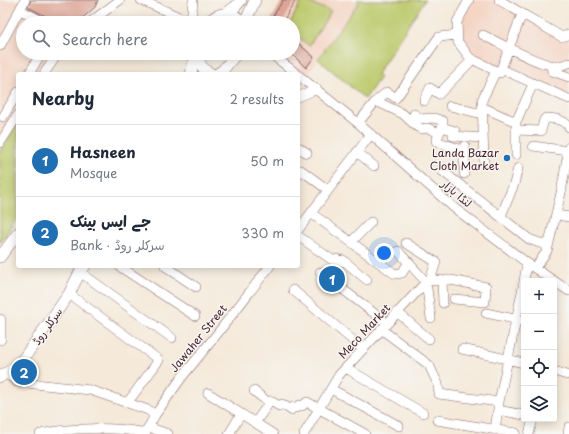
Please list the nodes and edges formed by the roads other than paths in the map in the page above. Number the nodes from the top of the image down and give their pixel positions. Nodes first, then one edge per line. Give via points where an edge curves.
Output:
1 (25, 0) edge
2 (120, 0) edge
3 (142, 0) edge
4 (193, 0) edge
5 (241, 0) edge
6 (255, 0) edge
7 (469, 0) edge
8 (498, 0) edge
9 (154, 2) edge
10 (20, 10) junction
11 (227, 13) junction
12 (522, 14) junction
13 (17, 16) edge
14 (32, 16) edge
15 (98, 16) edge
16 (181, 16) edge
17 (192, 16) edge
18 (217, 16) edge
19 (236, 16) edge
20 (249, 16) edge
21 (16, 17) edge
22 (569, 34) edge
23 (456, 35) junction
24 (483, 35) dead end
25 (0, 46) edge
26 (509, 48) junction
27 (473, 59) junction
28 (38, 60) edge
29 (53, 60) edge
30 (195, 60) edge
31 (199, 60) edge
32 (231, 60) edge
33 (279, 60) edge
34 (569, 63) edge
35 (551, 65) junction
36 (499, 70) junction
37 (30, 72) edge
38 (45, 72) edge
39 (192, 72) edge
40 (206, 72) edge
41 (220, 72) edge
42 (295, 72) edge
43 (300, 76) edge
44 (569, 77) edge
45 (533, 84) junction
46 (317, 89) junction
47 (16, 95) edge
48 (300, 96) edge
49 (569, 99) edge
50 (424, 101) dead end
51 (376, 102) junction
52 (450, 106) dead end
53 (482, 110) junction
54 (414, 114) dead end
55 (3, 117) dead end
56 (16, 118) edge
57 (358, 123) junction
58 (516, 126) junction
59 (569, 127) edge
60 (441, 130) junction
61 (371, 134) junction
62 (466, 137) junction
63 (483, 138) junction
64 (0, 143) edge
65 (533, 146) dead end
66 (300, 148) edge
67 (569, 149) edge
68 (465, 151) junction
69 (357, 152) junction
70 (307, 153) dead end
71 (516, 155) dead end
72 (484, 161) dead end
73 (374, 166) dead end
74 (518, 168) dead end
75 (442, 170) dead end
76 (300, 171) edge
77 (464, 174) dead end
78 (328, 190) junction
79 (311, 212) junction
80 (556, 215) junction
81 (501, 216) junction
82 (569, 217) edge
83 (371, 222) dead end
84 (300, 227) edge
85 (16, 236) edge
86 (300, 237) edge
87 (351, 242) junction
88 (406, 243) dead end
89 (548, 246) junction
90 (398, 251) dead end
91 (0, 257) edge
92 (409, 262) junction
93 (527, 263) junction
94 (122, 268) edge
95 (167, 268) edge
96 (268, 268) edge
97 (535, 268) junction
98 (82, 269) edge
99 (320, 272) dead end
100 (524, 278) edge
101 (367, 280) dead end
102 (442, 280) junction
103 (428, 281) junction
104 (196, 287) dead end
105 (293, 290) dead end
106 (569, 291) edge
107 (69, 294) junction
108 (454, 300) dead end
109 (443, 303) dead end
110 (397, 312) junction
111 (486, 313) dead end
112 (195, 316) dead end
113 (431, 318) dead end
114 (0, 320) edge
115 (520, 320) edge
116 (384, 326) junction
117 (172, 338) dead end
118 (0, 339) edge
119 (429, 339) dead end
120 (363, 349) junction
121 (462, 349) dead end
122 (508, 358) junction
123 (521, 362) edge
124 (346, 368) junction
125 (557, 372) edge
126 (567, 375) dead end
127 (3, 376) edge
128 (331, 389) junction
129 (254, 391) dead end
130 (208, 393) dead end
131 (128, 402) junction
132 (269, 403) junction
133 (499, 406) junction
134 (319, 409) junction
135 (422, 413) dead end
136 (241, 414) junction
137 (521, 414) edge
138 (155, 415) junction
139 (437, 420) dead end
140 (531, 422) edge
141 (255, 423) junction
142 (399, 426) dead end
143 (569, 427) edge
144 (495, 430) junction
145 (146, 431) edge
146 (51, 433) edge
147 (40, 434) edge
148 (168, 434) edge
149 (229, 434) edge
150 (273, 434) edge
151 (304, 434) edge
152 (365, 434) edge
153 (518, 434) edge
154 (529, 434) edge
155 (568, 434) edge

1 - 10 street
2 - 15 street
3 - 9 street
4 - 17 street
5 - 11 main road
6 - 20 main road
7 - 23 street via 456,22
8 - 12 street
9 - 16 street
10 - 13 street
10 - 14 street
11 - 18 main road
11 - 19 main road
12 - 22 street via 562,37
12 - 26 street
21 - 25 street
23 - 27 street via 458,42
23 - 51 street via 439,37 396,98 387,92
24 - 26 street
26 - 35 street
26 - 36 street
27 - 36 street
27 - 50 street via 439,94 430,88
28 - 37 street
29 - 38 street
30 - 39 main road
31 - 40 main road
32 - 41 main road
33 - 42 street, لنڈا بازار
34 - 35 street
35 - 44 street via 552,71
36 - 45 street
36 - 53 street via 482,100
43 - 46 street, لنڈا بازار
45 - 49 street
45 - 58 street
46 - 48 street
46 - 57 street, لنڈا بازار
47 - 55 street
51 - 57 street
51 - 60 street via 403,114 421,128
52 - 53 street
53 - 58 street
53 - 63 street
54 - 60 street via 421,118 443,121
56 - 64 street
57 - 61 street, لنڈا بازار
58 - 59 street via 541,131 546,118 559,120
58 - 71 street
60 - 62 street via 455,131 453,136
60 - 68 street via 436,141
61 - 69 street
61 - 93 street, لنڈا بازار via 453,207
62 - 63 street
62 - 68 street
63 - 72 street
65 - 67 street
66 - 70 street
67 - 80 street
68 - 77 street
69 - 73 street
69 - 78 street
74 - 81 street
75 - 81 street
76 - 78 street
78 - 79 street
79 - 84 street
79 - 87 street
80 - 82 street
80 - 89 street
81 - 89 street via 528,238
83 - 87 street
85 - 91 main road
86 - 101 street via 335,262 337,259 341,262 343,260
87 - 92 street via 395,274 402,273
88 - 103 street via 436,262
89 - 97 street
90 - 92 street
92 - 103 street
93 - 97 street, لنڈا بازار
93 - 100 street
94 - 112 street
95 - 104 street
96 - 138 street, Jawaher Street
97 - 106 street, لنڈا بازار
98 - 107 main road, سرکلر روڈ
98 - 117 street
99 - 116 street
102 - 103 street
102 - 108 street via 486,287 485,302
102 - 109 street
103 - 110 street, Meco Market
103 - 113 street
105 - 120 street
107 - 127 main road, سرکلر روڈ via 24,358
107 - 131 street via 159,360
110 - 116 street, Meco Market
110 - 119 street
111 - 115 street
114 - 118 main road
115 - 122 street
116 - 120 street, Meco Market
116 - 133 street via 429,365 438,384 439,394
120 - 124 street, Meco Market
121 - 122 street
122 - 123 street
122 - 133 street
124 - 128 street, Meco Market
124 - 135 street
125 - 126 street
127 - 131 street via 17,382 90,390
128 - 134 street, Meco Market
128 - 142 street
129 - 132 street
130 - 136 street
131 - 138 street
132 - 134 street via 271,401 279,406 282,404 291,410 299,404 302,406 308,402
132 - 141 street
133 - 137 street
133 - 144 street
134 - 151 street, Meco Market
134 - 152 street
136 - 141 street
136 - 149 street
138 - 145 street, Jawaher Street
139 - 144 street
140 - 154 street
141 - 150 street
143 - 155 street
144 - 153 street
145 - 146 street via 92,428
145 - 148 street
146 - 147 street

